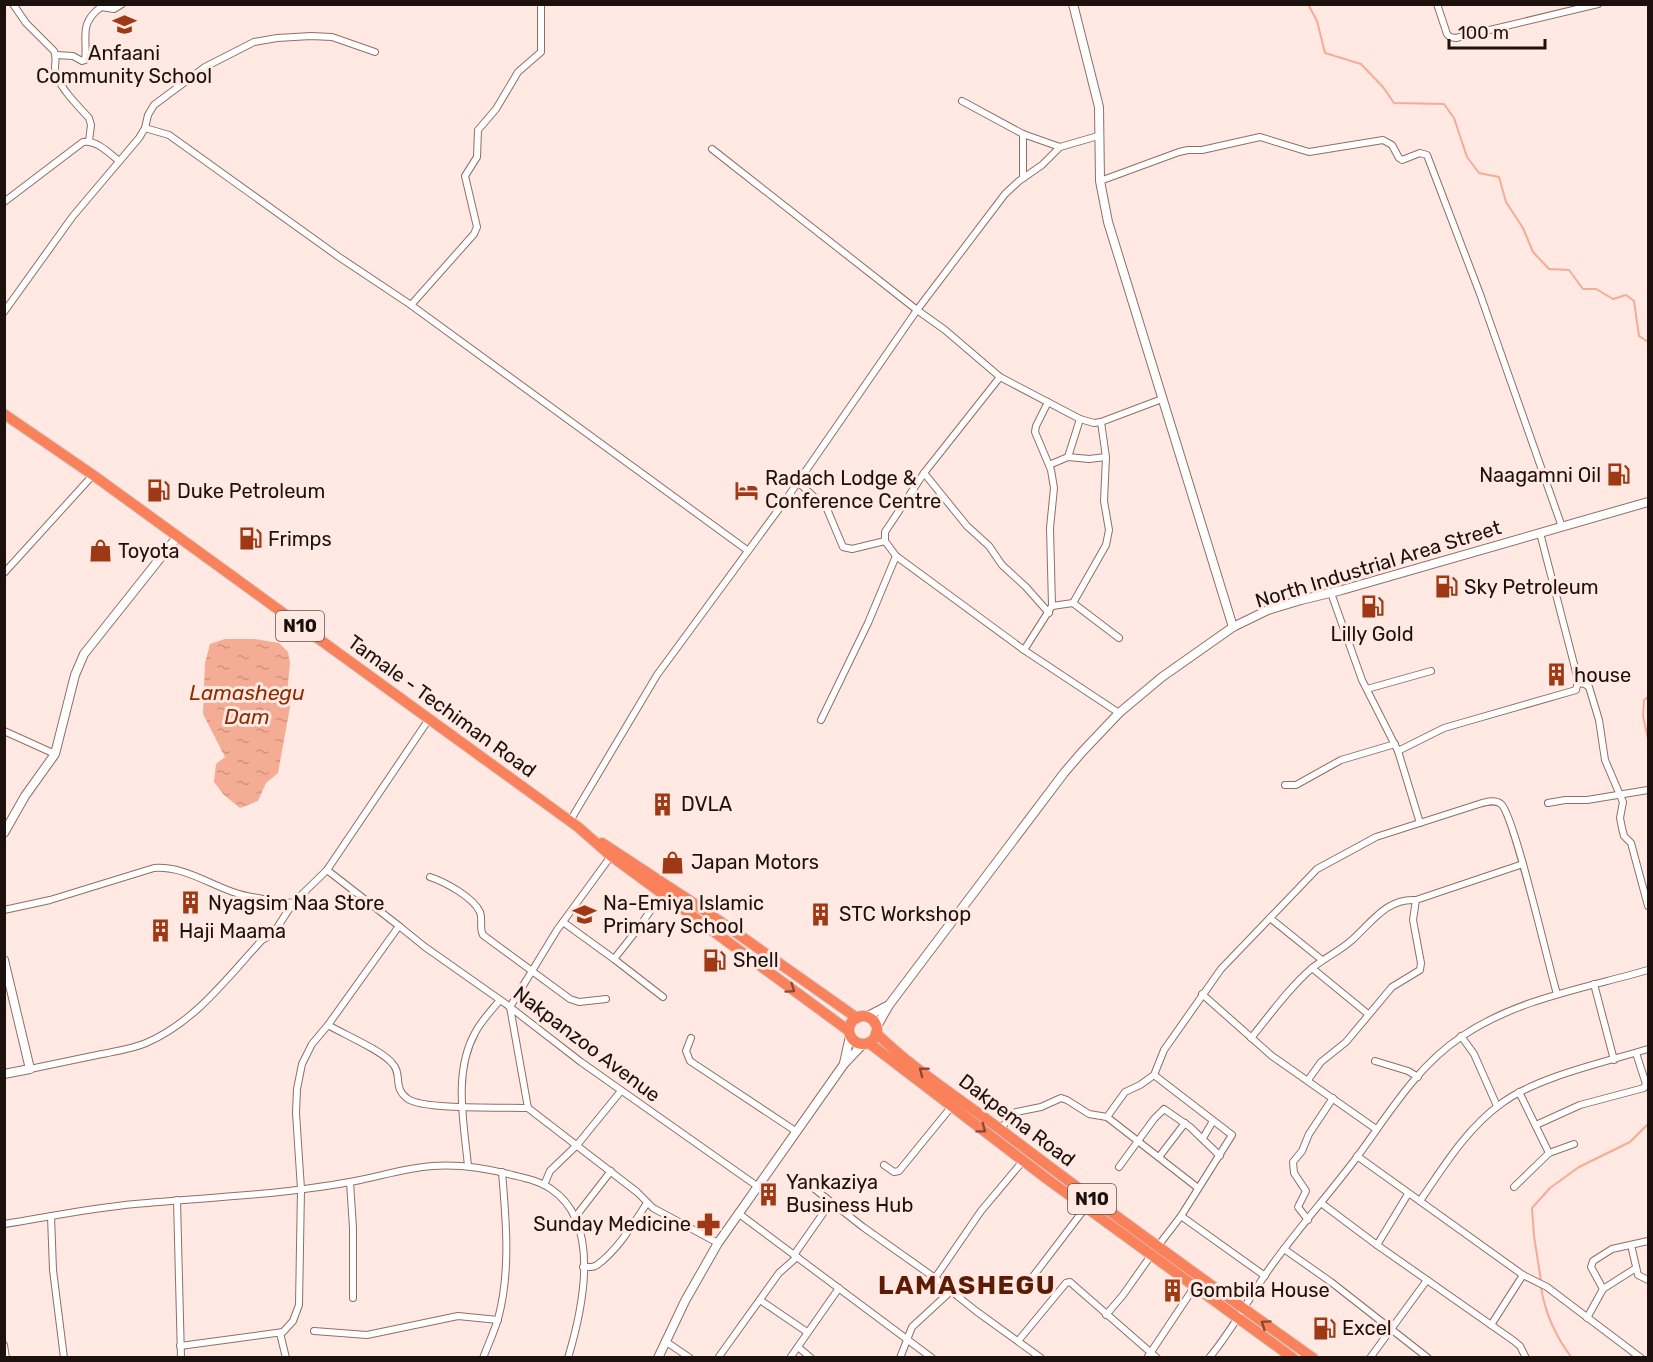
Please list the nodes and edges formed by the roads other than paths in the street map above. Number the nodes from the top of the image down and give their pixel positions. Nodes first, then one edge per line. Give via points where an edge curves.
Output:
1 (14, 4) edge
2 (122, 4) edge
3 (541, 4) edge
4 (1073, 4) edge
5 (1437, 4) edge
6 (1598, 4) edge
7 (1571, 8) edge
8 (375, 52) dead end
9 (57, 56) junction
10 (962, 101) dead end
11 (145, 128) junction
12 (1023, 134) junction
13 (1098, 136) junction
14 (89, 141) junction
15 (1060, 147) junction
16 (712, 149) dead end
17 (119, 161) junction
18 (1023, 178) junction
19 (1100, 180) junction
20 (4, 202) edge
21 (411, 305) junction
22 (916, 310) junction
23 (4, 312) edge
24 (1000, 377) junction
25 (1162, 399) junction
26 (1048, 402) junction
27 (4, 414) edge
28 (1080, 419) junction
29 (1101, 422) junction
30 (1068, 457) junction
31 (1106, 457) junction
32 (1049, 465) junction
33 (924, 473) junction
34 (93, 475) junction
35 (798, 482) junction
36 (1648, 502) edge
37 (1562, 527) junction
38 (1540, 533) junction
39 (177, 537) junction
40 (885, 541) junction
41 (747, 550) junction
42 (896, 556) junction
43 (4, 573) edge
44 (1331, 593) junction
45 (1073, 603) junction
46 (1051, 609) junction
47 (1233, 627) junction
48 (1119, 638) dead end
49 (1024, 650) junction
50 (1431, 671) dead end
51 (1578, 683) junction
52 (1367, 689) junction
53 (1119, 713) junction
54 (429, 718) junction
55 (821, 720) dead end
56 (4, 731) edge
57 (1397, 747) junction
58 (55, 754) junction
59 (1285, 785) dead end
60 (1648, 790) edge
61 (1621, 794) junction
62 (1548, 803) dead end
63 (570, 821) junction
64 (1420, 823) junction
65 (4, 833) edge
66 (594, 840) junction
67 (611, 856) junction
68 (1523, 864) junction
69 (327, 870) junction
70 (430, 877) dead end
71 (662, 894) junction
72 (1416, 900) junction
73 (293, 903) junction
74 (1648, 906) edge
75 (4, 910) edge
76 (697, 913) junction
77 (1270, 918) junction
78 (563, 922) junction
79 (399, 926) junction
80 (614, 959) junction
81 (4, 960) edge
82 (1322, 960) junction
83 (1312, 968) junction
84 (1648, 970) edge
85 (532, 971) junction
86 (1594, 984) junction
87 (1202, 994) junction
88 (1557, 994) junction
89 (663, 997) dead end
90 (606, 999) dead end
91 (500, 1000) junction
92 (889, 1005) junction
93 (510, 1007) junction
94 (1368, 1014) junction
95 (861, 1017) junction
96 (328, 1025) junction
97 (876, 1030) junction
98 (849, 1033) junction
99 (1461, 1036) junction
100 (692, 1038) dead end
101 (1251, 1038) junction
102 (866, 1044) junction
103 (1648, 1049) edge
104 (1636, 1053) junction
105 (1614, 1060) junction
106 (1375, 1061) dead end
107 (844, 1064) junction
108 (30, 1069) junction
109 (4, 1074) edge
110 (1154, 1075) junction
111 (1418, 1077) junction
112 (1308, 1080) junction
113 (621, 1091) junction
114 (1520, 1092) junction
115 (1333, 1098) junction
116 (463, 1106) junction
117 (952, 1106) junction
118 (528, 1107) junction
119 (1497, 1107) junction
120 (1107, 1117) junction
121 (1213, 1121) junction
122 (1185, 1123) junction
123 (1536, 1125) junction
124 (1000, 1129) junction
125 (1376, 1129) junction
126 (797, 1132) junction
127 (1203, 1138) junction
128 (1137, 1141) junction
129 (1574, 1144) dead end
130 (578, 1145) junction
131 (1549, 1153) junction
132 (1220, 1156) junction
133 (1357, 1156) junction
134 (1159, 1157) junction
135 (1023, 1161) junction
136 (884, 1165) dead end
137 (468, 1166) junction
138 (1119, 1167) dead end
139 (611, 1171) junction
140 (502, 1172) junction
141 (350, 1182) junction
142 (544, 1185) junction
143 (757, 1186) junction
144 (812, 1187) dead end
145 (1514, 1187) dead end
146 (1198, 1188) junction
147 (301, 1189) junction
148 (1408, 1194) junction
149 (177, 1200) junction
150 (1420, 1201) junction
151 (831, 1202) junction
152 (647, 1203) junction
153 (1321, 1203) junction
154 (1086, 1207) junction
155 (738, 1213) junction
156 (51, 1216) junction
157 (576, 1216) junction
158 (1182, 1216) junction
159 (1308, 1220) junction
160 (4, 1224) edge
161 (1648, 1241) edge
162 (718, 1243) junction
163 (1377, 1245) junction
164 (1631, 1245) junction
165 (1284, 1249) junction
166 (1155, 1250) junction
167 (796, 1256) junction
168 (583, 1267) junction
169 (1636, 1268) junction
170 (1523, 1275) junction
171 (1265, 1276) junction
172 (934, 1278) junction
173 (1031, 1279) dead end
174 (1427, 1280) junction
175 (1648, 1280) edge
176 (1195, 1286) junction
177 (839, 1288) junction
178 (1603, 1289) junction
179 (951, 1292) junction
180 (353, 1298) dead end
181 (760, 1300) junction
182 (1241, 1314) junction
183 (1106, 1315) junction
184 (1587, 1318) junction
185 (498, 1320) junction
186 (1491, 1325) junction
187 (1391, 1330) junction
188 (315, 1331) dead end
189 (807, 1332) junction
190 (280, 1333) junction
191 (908, 1340) junction
192 (665, 1341) junction
193 (1018, 1341) junction
194 (4, 1345) edge
195 (180, 1346) junction
196 (798, 1347) junction
197 (1149, 1355) edge
198 (6, 1358) edge
199 (64, 1358) edge
200 (181, 1358) edge
201 (286, 1358) edge
202 (483, 1358) edge
203 (568, 1358) edge
204 (658, 1358) edge
205 (690, 1358) edge
206 (718, 1358) edge
207 (790, 1358) edge
208 (811, 1358) edge
209 (900, 1358) edge
210 (932, 1358) edge
211 (1041, 1358) edge
212 (1157, 1358) edge
213 (1209, 1358) edge
214 (1293, 1358) edge
215 (1313, 1358) edge
216 (1370, 1358) edge
217 (1428, 1358) edge
218 (1526, 1358) edge
219 (1641, 1358) edge

1 - 9 street
2 - 9 street via 114,9 101,7 88,20 85,60
3 - 21 street via 541,52 518,72 478,130 477,157 465,176 477,227 474,234
4 - 13 main road via 1099,107
5 - 7 street via 1447,34 1456,38
6 - 7 street
8 - 11 street via 332,37 254,42 205,67 154,105
9 - 14 street via 58,78 89,118
10 - 12 street
11 - 17 street
11 - 21 street via 169,135
12 - 15 street
12 - 18 street
13 - 15 street
13 - 19 main road
14 - 17 street
14 - 20 street
15 - 18 street
16 - 22 street
17 - 23 street via 73,216
18 - 22 street via 1005,194
19 - 25 main road via 1108,222
19 - 37 street via 1179,152 1260,137 1309,152 1383,140 1392,145 1402,160 1420,153 1427,155
21 - 41 street
22 - 24 street
22 - 35 street
24 - 26 street
24 - 33 street
25 - 29 street
25 - 47 main road
26 - 28 street
26 - 32 street via 1035,432
27 - 34 highway, Tamale - Techiman Road / N10
28 - 29 street
28 - 30 street
29 - 31 street
30 - 31 street
30 - 32 street
31 - 45 street via 1104,501 1109,536
32 - 46 street via 1054,488 1050,528
33 - 40 street via 885,532
33 - 46 street via 1002,565
34 - 39 highway, Tamale - Techiman Road / N10
34 - 43 street
35 - 40 street via 827,509 843,547 852,549
35 - 41 street
36 - 37 main road, North Industrial Area Street
37 - 38 main road, North Industrial Area Street
38 - 44 main road, North Industrial Area Street
38 - 51 street
39 - 54 highway, Tamale - Techiman Road / N10
39 - 58 main road via 84,654
40 - 42 street
41 - 63 street via 657,675
42 - 49 street
42 - 55 street
44 - 47 main road, North Industrial Area Street via 1269,610
44 - 52 street
45 - 46 street
45 - 48 street
46 - 49 street
47 - 53 main road, North Industrial Area Street
49 - 53 street
50 - 52 street
51 - 57 street via 1574,690 1444,728
51 - 61 street via 1589,687 1605,760
52 - 57 street
53 - 92 main road, North Industrial Area Street via 1064,773
54 - 63 highway, Tamale - Techiman Road / N10
54 - 69 street
56 - 58 street
57 - 59 street via 1341,760 1296,784
57 - 64 street
58 - 65 main road
60 - 61 street
61 - 62 street
61 - 74 street via 1622,828 1631,843
63 - 66 highway, Tamale - Techiman Road / N10
64 - 68 street via 1490,801 1498,802 1506,810
64 - 77 street via 1376,837 1324,864
66 - 67 highway, N10
66 - 76 highway, N10 via 605,844
67 - 71 highway, N10
67 - 78 street
68 - 72 street
68 - 88 street
69 - 73 street
69 - 79 street, Nakpanzoo Avenue
70 - 85 street via 445,882 470,900 480,911 483,935
71 - 76 highway, N10
71 - 80 street
72 - 82 street via 1388,906 1352,940
72 - 94 street via 1413,920 1421,967 1397,982
73 - 75 street via 232,892 168,867
73 - 108 street via 273,934 262,940 210,997 165,1034 125,1050
76 - 95 highway, N10
76 -> 98 highway, N10
77 - 82 street
77 - 87 street
78 - 80 street
78 - 85 street
79 - 91 street, Nakpanzoo Avenue
79 - 96 street
80 - 89 street
81 - 108 main road
82 - 83 street
83 - 94 street
83 - 101 street
84 - 86 street
85 - 90 street via 574,1001
85 - 93 street
86 - 88 street
86 - 105 street
87 - 101 street
87 - 110 street via 1164,1050
88 - 99 street via 1491,1019
91 - 93 street, Nakpanzoo Avenue
91 - 116 street via 482,1021 469,1046 462,1084
92 - 95 main road, North Industrial Area Street
92 - 97 main road, North Industrial Area Street
93 - 113 street, Nakpanzoo Avenue
93 - 118 street
94 - 112 street
95 - 97 highway, N10 via 874,1022
95 - 98 highway via 852,1022
96 - 116 street via 384,1055 394,1065 397,1085 406,1098 425,1105
96 - 147 street via 307,1053 299,1075 296,1129
97 - 102 highway via 874,1039
124 -> 97 highway, Dakpema Road / N10 via 898,1052
98 - 102 highway, N10 via 855,1042
98 - 107 main road
99 - 111 street
99 - 119 street via 1474,1054
100 - 126 street via 686,1051 690,1061
101 - 112 street
102 - 107 main road
102 - 117 highway, Dakpema Road / N10
103 - 104 street
104 - 105 street
104 - 123 street via 1644,1088 1580,1105
105 - 114 street
106 - 111 street
107 - 126 main road
108 - 109 main road
110 - 120 street via 1125,1092
110 - 121 street
111 - 125 street
112 - 115 street
113 - 130 street
113 - 143 street, Nakpanzoo Avenue
114 - 119 street
114 - 123 street
115 - 125 street
115 - 159 street via 1293,1162 1294,1173 1305,1191 1298,1207
116 - 118 street
116 - 137 street
117 -> 135 highway, Dakpema Road / N10
117 - 136 street via 900,1171 894,1172
118 - 130 street
119 - 150 street via 1453,1153
120 - 124 street via 1089,1114 1061,1098 1016,1112
120 - 128 street
121 - 127 street
121 - 132 street via 1232,1135
122 - 127 street
122 - 128 street via 1164,1109
122 - 134 street
123 - 131 street
124 - 166 highway, Dakpema Road / N10
125 - 133 street
126 - 143 main road
127 - 132 street
128 - 134 street
128 - 138 street
129 - 131 street
130 - 139 street
130 - 142 street via 550,1171
131 - 145 street
132 - 146 street
133 - 148 street
133 - 153 street
134 - 146 street
135 - 154 highway, Dakpema Road / N10
135 - 172 street via 981,1211
137 - 140 street
137 - 141 street via 401,1170
139 - 152 street
139 - 157 street
140 - 142 street
140 - 185 street via 507,1266
141 - 147 street
141 - 180 street
142 - 157 street
143 - 155 main road
144 - 151 street
146 - 158 street
147 - 149 street
147 - 190 street via 300,1300 289,1327
148 - 150 street
148 - 163 street
149 - 156 street
149 - 195 street
150 - 170 street
151 - 167 street
151 - 172 street
152 - 162 street
152 - 168 street via 604,1259 596,1266
153 - 159 street
153 - 163 street
154 - 166 highway, Dakpema Road / N10
154 - 173 street
155 - 162 main road
155 - 167 street
156 - 160 street
156 - 199 street
157 - 168 street via 583,1243
158 - 166 street
158 - 171 street
159 - 165 street
161 - 164 street
162 - 192 main road
163 - 174 street
164 - 169 street
164 - 178 street via 1607,1251 1593,1261 1591,1267
165 - 171 street
165 - 187 street
166 - 176 highway, Dakpema Road / N10
166 - 182 highway, Dakpema Road / N10
166 - 183 street
167 - 177 street
167 - 181 street
168 - 203 street via 579,1312
169 - 175 street via 1638,1276
169 - 178 street
170 - 184 street via 1547,1287
170 - 186 street
171 - 182 street
172 - 179 street
174 - 186 street
174 - 187 street
176 - 182 highway, Dakpema Road / N10
176 - 197 street
177 - 189 street
177 - 191 street
178 - 184 street
179 - 191 street via 912,1327
179 - 193 street
181 - 189 street
181 - 206 street
182 - 213 street
182 - 214 highway, Dakpema Road / N10
215 -> 182 highway, Dakpema Road / N10
183 - 193 street via 1068,1282
183 - 197 street
184 - 219 street
185 - 188 street via 452,1317 367,1335
185 - 202 street
186 - 218 street via 1520,1346
187 - 216 street
187 - 217 street
189 - 196 street
190 - 195 street
190 - 201 street
191 - 209 street
191 - 210 street
192 - 204 main road
192 - 205 street
193 - 211 street
194 - 198 street
195 - 200 street
196 - 207 street
196 - 208 street
197 - 212 street

